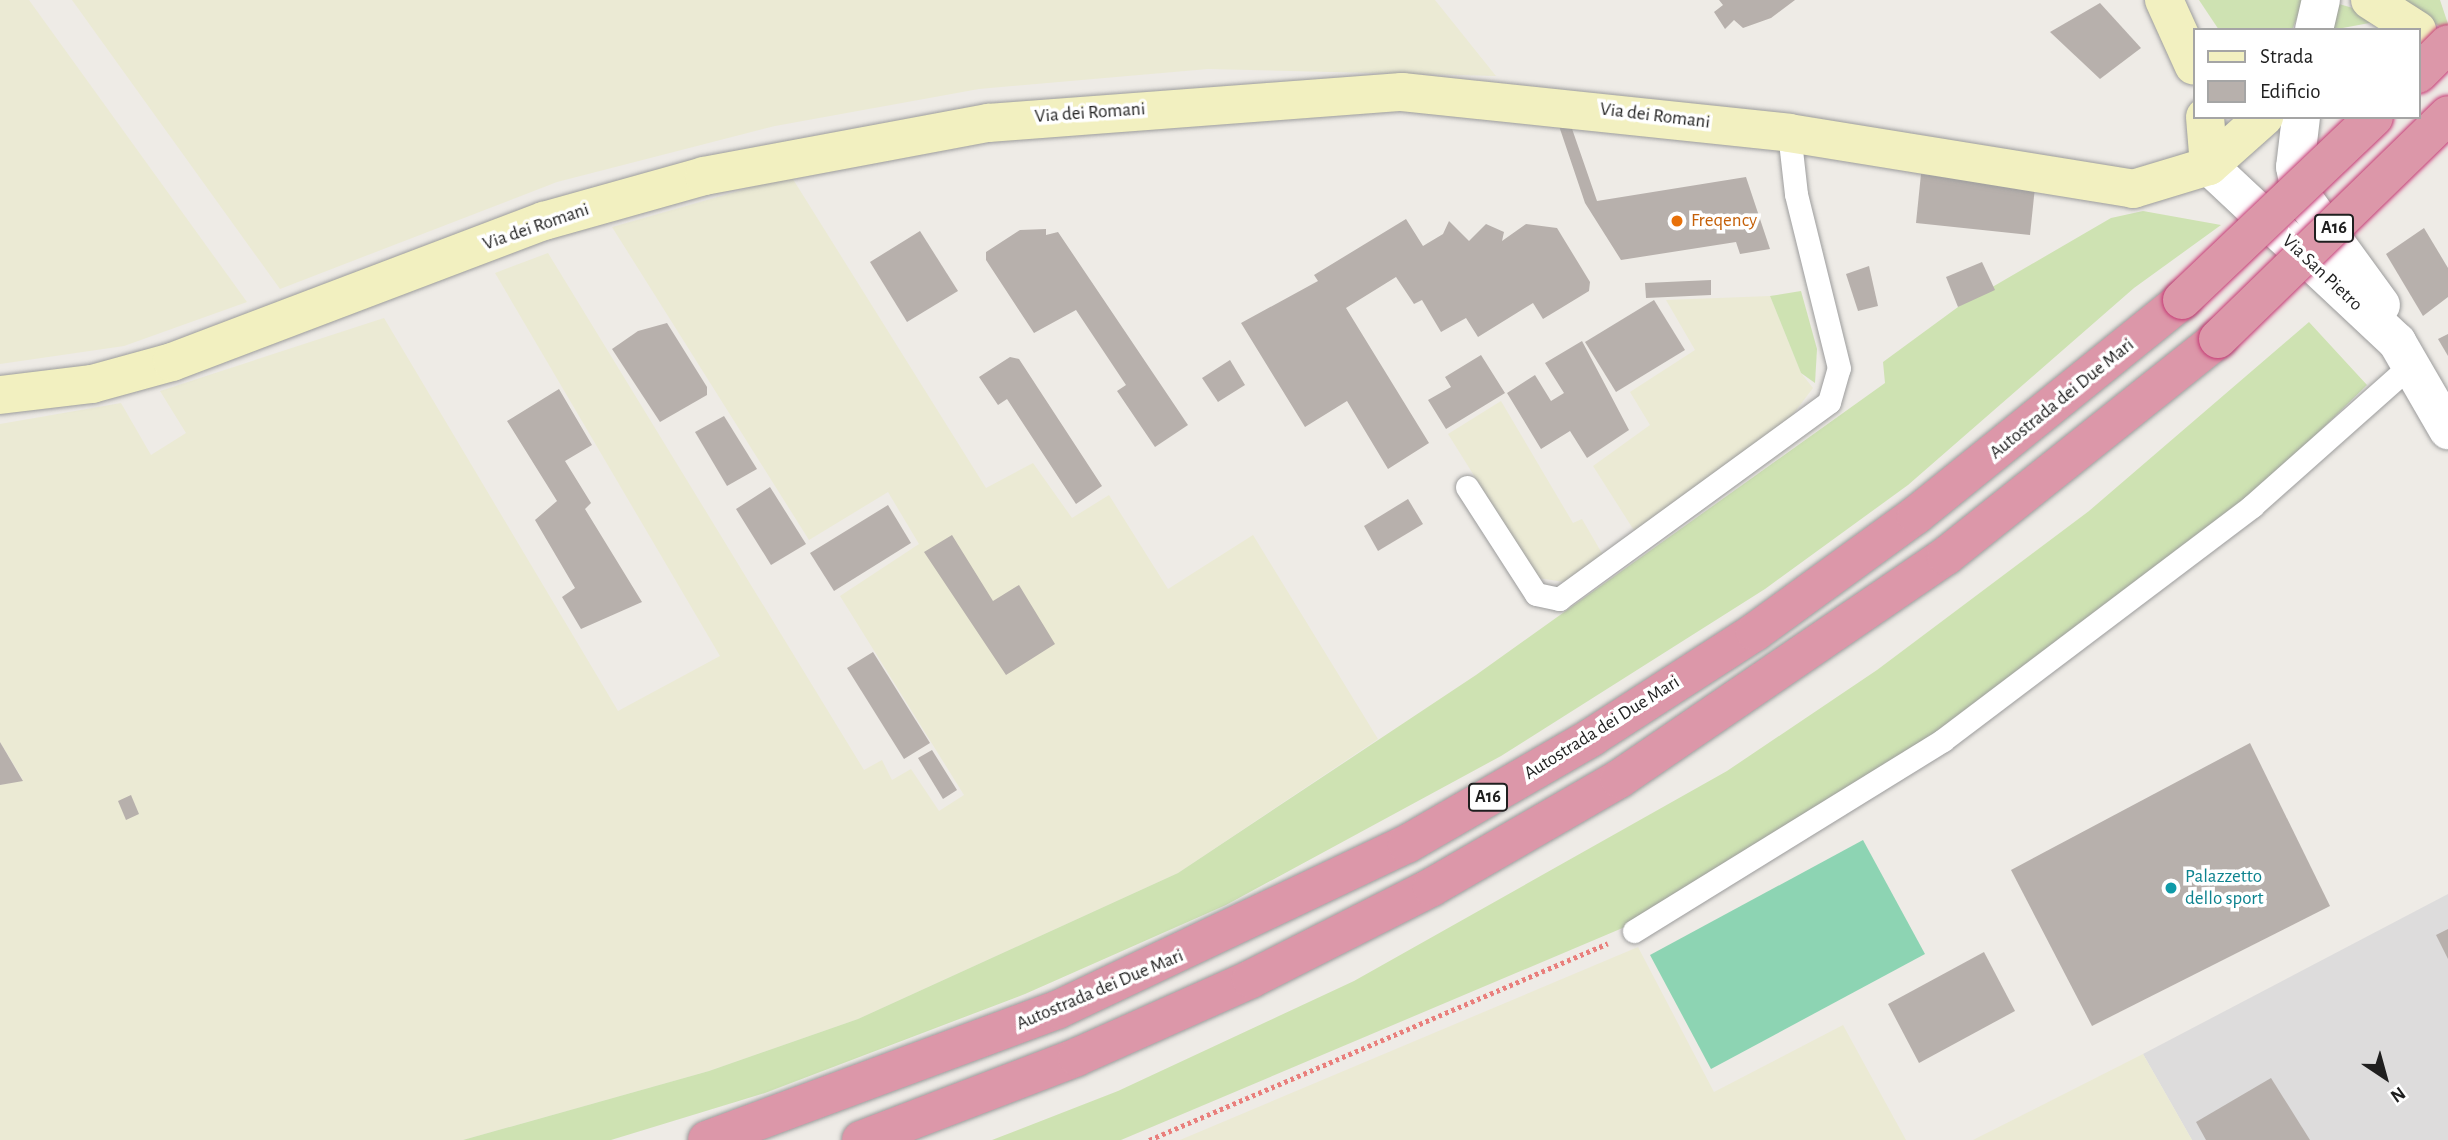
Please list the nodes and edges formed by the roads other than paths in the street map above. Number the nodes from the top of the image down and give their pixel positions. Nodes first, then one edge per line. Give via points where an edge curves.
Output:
1 (2164, 0) edge
2 (2321, 0) edge
3 (2370, 0) edge
4 (2314, 28) edge
5 (2415, 28) edge
6 (2420, 32) edge
7 (2448, 44) edge
8 (2448, 60) edge
9 (2192, 62) edge
10 (2420, 72) edge
11 (2448, 115) edge
12 (2205, 119) edge
13 (2262, 119) edge
14 (2301, 119) edge
15 (2372, 119) edge
16 (1789, 132) junction
17 (2209, 166) junction
18 (2404, 354) junction
19 (0, 395) edge
20 (2448, 430) edge
21 (1467, 487) dead end
22 (1634, 931) road end
23 (707, 1140) edge
24 (861, 1140) edge

1 - 9 main road
2 - 4 street
3 - 5 main road
6 - 8 main road
7 - 10 highway, bridge
11 - 24 highway, A16, bridge via 2218,339 2103,435 1935,564 1631,771 1432,887 1251,979 1077,1057
12 - 17 main road
13 - 17 main road
14 - 18 street via 2295,167 2301,195 2389,316
15 - 23 highway, Autostrada dei Due Mari / A16, bridge via 2182,300 2070,394 1755,632 1592,737 1407,844 1227,934 1044,1015
16 - 17 main road, Via dei Romani via 2133,190
16 - 19 main road, Via dei Romani via 1402,92 988,123 704,176 544,221 172,362 92,384
16 - 21 lane via 1796,194 1839,368 1829,402 1559,599 1536,594
17 - 18 street, Via San Pietro
18 - 20 street, Via San Pietro
18 - 22 lane via 2252,506 1943,740

